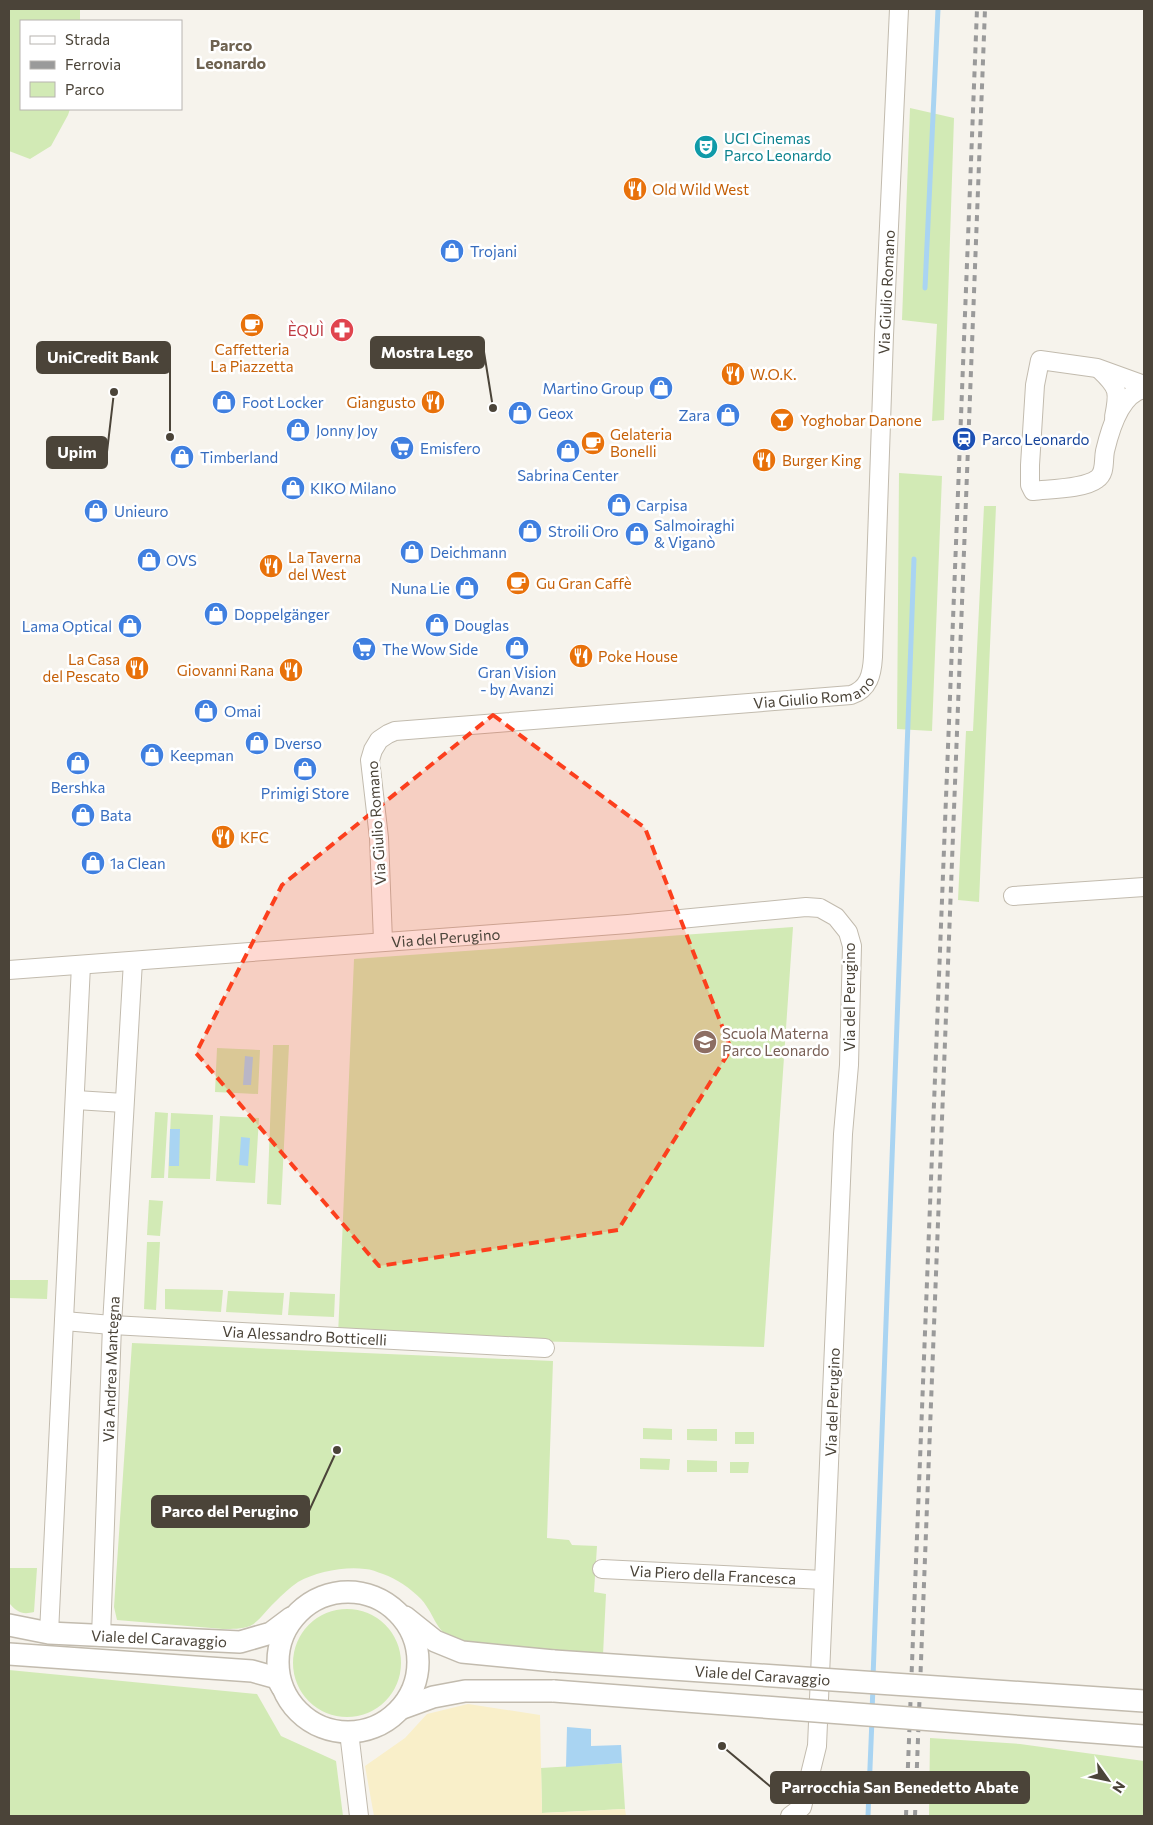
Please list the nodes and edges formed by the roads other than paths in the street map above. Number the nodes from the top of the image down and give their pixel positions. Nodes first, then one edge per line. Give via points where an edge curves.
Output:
1 (899, 9) edge
2 (1097, 368) junction
3 (1144, 384) edge
4 (1144, 389) edge
5 (1114, 420) junction
6 (1144, 887) edge
7 (1012, 896) dead end
8 (382, 941) junction
9 (133, 961) junction
10 (81, 964) junction
11 (9, 970) edge
12 (76, 1100) junction
13 (124, 1103) junction
14 (64, 1321) junction
15 (112, 1325) junction
16 (545, 1348) dead end
17 (602, 1569) dead end
18 (824, 1580) junction
19 (393, 1608) junction
20 (301, 1610) junction
21 (9, 1625) edge
22 (49, 1633) junction
23 (100, 1637) junction
24 (9, 1654) edge
25 (282, 1687) junction
26 (1144, 1701) edge
27 (400, 1709) junction
28 (349, 1732) junction
29 (1144, 1736) edge
30 (359, 1816) edge
31 (790, 1816) edge

1 - 8 street, Via Giulio Romano via 873,657 869,681 851,695 388,734 376,746 370,760 379,838
2 - 3 street
2 - 5 street via 1112,381 1117,391
2 - 5 street via 1040,360 1035,385 1030,466 1033,491 1079,486 1098,479 1103,472 1104,453
4 - 5 street via 1126,401
6 - 7 street
8 - 9 street, Via del Perugino
8 - 18 street, Via del Perugino via 628,924 806,907 828,912 845,926 852,946 850,1029
9 - 10 street, Via del Perugino
9 - 13 street, Via Andrea Mantegna
10 - 11 street, Via del Perugino
10 - 12 street
12 - 13 street
12 - 14 street
13 - 15 street, Via Andrea Mantegna
14 - 15 street, Via Alessandro Botticelli
14 - 22 street
15 - 16 street, Via Alessandro Botticelli
15 - 23 street, Via Andrea Mantegna
17 - 18 street, Via Piero della Francesca
18 - 31 street, Via del Perugino via 817,1746 802,1807
19 - 20 street via 376,1597 357,1592 337,1592 317,1598
19 - 26 street, Viale del Caravaggio, bridge via 435,1641 462,1652
19 - 27 street via 408,1625 416,1646 417,1668 412,1690
20 - 23 street, Viale del Caravaggio via 271,1633 240,1642
20 - 25 street via 287,1626 279,1645
21 - 22 street, Viale del Caravaggio
22 - 23 street, Viale del Caravaggio
24 - 25 street, Viale del Caravaggio via 252,1671 276,1678
25 - 28 street via 292,1705 308,1720 328,1729
27 - 28 street via 382,1723
27 - 29 street, Viale del Caravaggio, bridge via 433,1697 466,1691 554,1691
28 - 30 street

